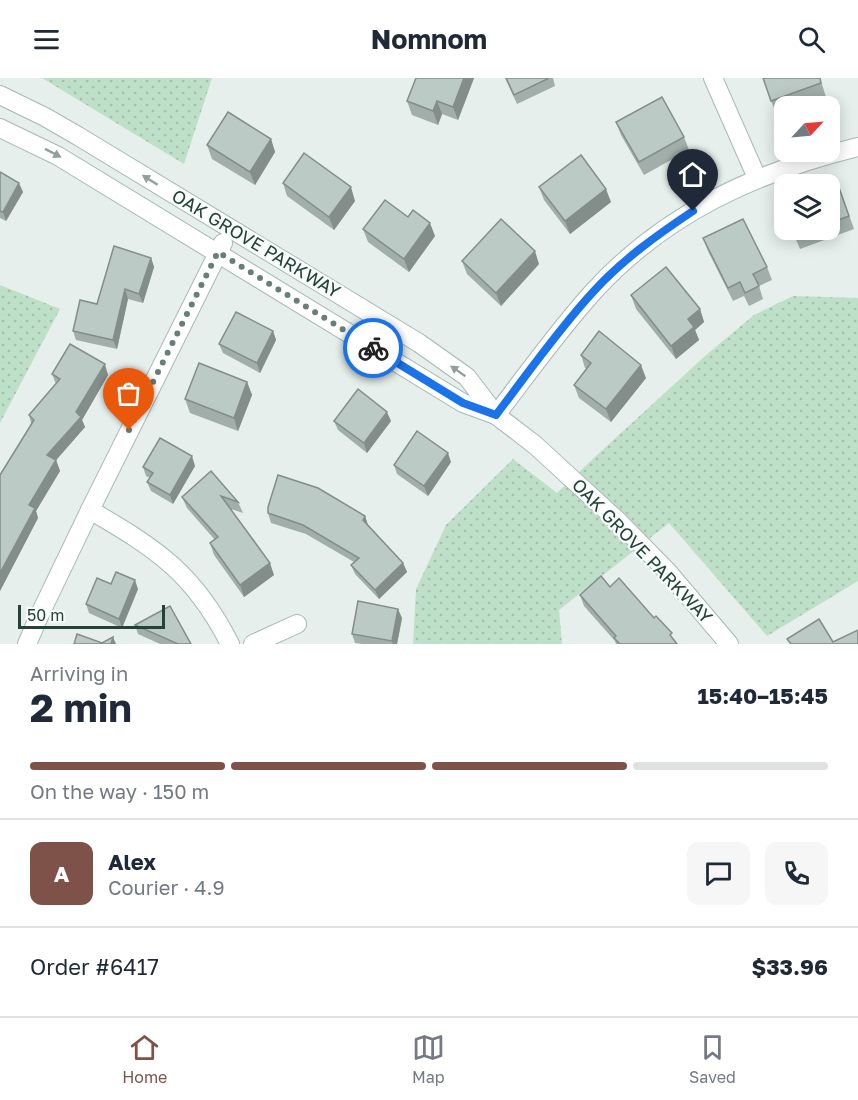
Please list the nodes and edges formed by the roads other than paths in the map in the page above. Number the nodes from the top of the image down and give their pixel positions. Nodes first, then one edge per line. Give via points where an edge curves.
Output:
1 (713, 78) edge
2 (0, 95) edge
3 (0, 128) edge
4 (858, 147) edge
5 (757, 178) junction
6 (231, 228) junction
7 (218, 252) junction
8 (496, 415) junction
9 (90, 510) junction
10 (297, 624) dead end
11 (27, 644) edge
12 (230, 644) edge
13 (252, 644) edge
14 (729, 644) edge

1 - 5 street
6 -> 2 street, OAK GROVE PARKWAY via 62,126
3 -> 7 street, OAK GROVE PARKWAY via 58,156
4 - 5 street
5 - 8 street via 693,211 622,264 569,319
6 - 7 street
8 -> 6 street, OAK GROVE PARKWAY via 467,377 418,342
7 - 8 street, OAK GROVE PARKWAY via 463,403
7 - 9 street
8 - 14 street, OAK GROVE PARKWAY via 619,522
9 - 11 street
9 - 12 street via 159,552 185,576
10 - 13 street

